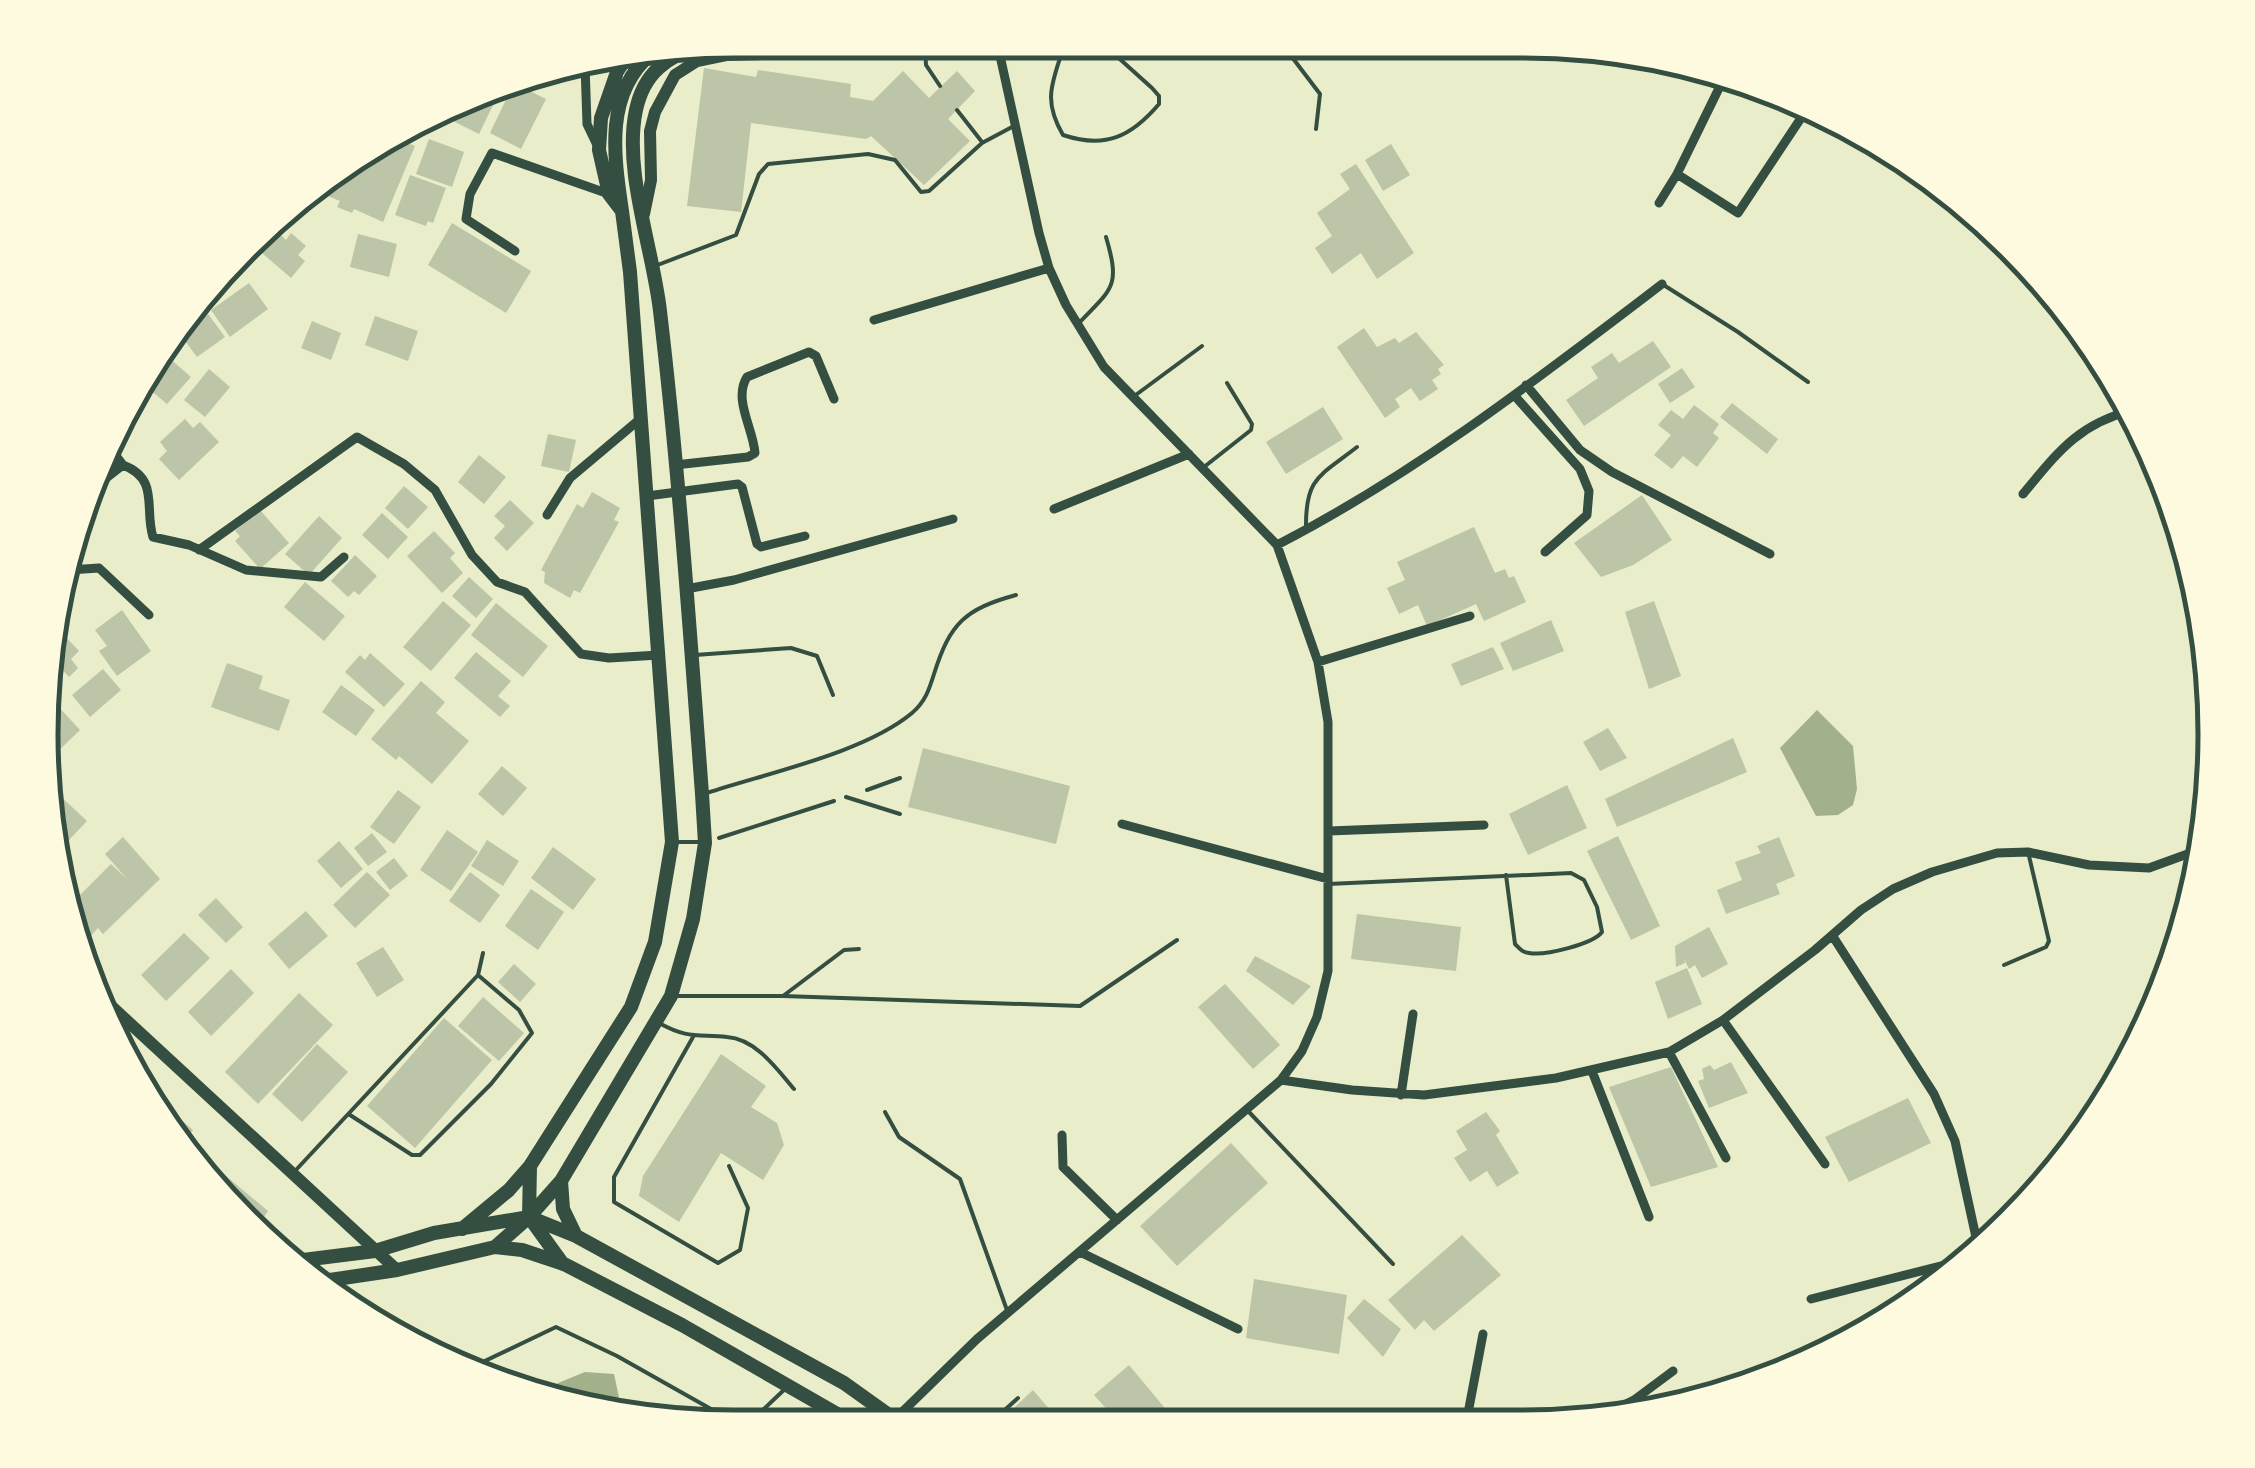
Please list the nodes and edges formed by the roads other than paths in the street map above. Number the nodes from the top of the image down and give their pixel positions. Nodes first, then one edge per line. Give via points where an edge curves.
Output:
1 (925, 58) edge
2 (1001, 58) edge
3 (1060, 58) edge
4 (1119, 58) edge
5 (1293, 58) edge
6 (705, 59) edge
7 (666, 61) edge
8 (642, 64) edge
9 (621, 67) edge
10 (586, 74) edge
11 (616, 75) joint
12 (940, 86) dead end
13 (1718, 87) edge
14 (956, 110) dead end
15 (1800, 118) edge
16 (1016, 124) junction
17 (1316, 129) dead end
18 (982, 143) junction
19 (599, 150) junction
20 (1677, 174) junction
21 (609, 194) junction
22 (1659, 203) dead end
23 (622, 211) junction
24 (644, 214) junction
25 (1106, 237) dead end
26 (515, 250) dead end
27 (655, 266) junction
28 (1049, 268) junction
29 (1662, 284) joint
30 (874, 320) dead end
31 (1078, 324) junction
32 (1202, 346) dead end
33 (1808, 382) dead end
34 (1227, 383) dead end
35 (1526, 385) junction
36 (1514, 395) junction
37 (1133, 397) junction
38 (834, 399) dead end
39 (2117, 414) edge
40 (642, 417) junction
41 (1358, 446) dead end
42 (1189, 454) junction
43 (117, 457) edge
44 (123, 465) junction
45 (675, 465) junction
46 (1204, 468) junction
47 (109, 476) edge
48 (678, 494) junction
49 (2023, 494) dead end
50 (647, 496) junction
51 (1054, 509) dead end
52 (547, 515) dead end
53 (954, 520) dead end
54 (1306, 530) junction
55 (805, 536) dead end
56 (1278, 545) junction
57 (199, 550) junction
58 (1545, 552) dead end
59 (1770, 554) dead end
60 (344, 557) dead end
61 (78, 569) edge
62 (686, 590) junction
63 (1016, 596) dead end
64 (149, 615) dead end
65 (1470, 616) dead end
66 (660, 655) junction
67 (692, 656) junction
68 (1318, 662) junction
69 (833, 695) dead end
70 (702, 794) junction
71 (846, 797) road end
72 (900, 814) dead end
73 (1122, 824) dead end
74 (1484, 825) dead end
75 (1329, 831) junction
76 (672, 842) junction
77 (706, 842) junction
78 (2028, 852) junction
79 (2187, 854) edge
80 (1506, 875) junction
81 (1328, 882) junction
82 (1832, 934) junction
83 (1178, 940) dead end
84 (859, 949) dead end
85 (483, 953) dead end
86 (2004, 965) dead end
87 (478, 975) junction
88 (670, 996) junction
89 (783, 996) junction
90 (118, 1014) edge
91 (1413, 1014) dead end
92 (655, 1020) junction
93 (1723, 1020) junction
94 (693, 1037) junction
95 (1668, 1052) junction
96 (1592, 1071) junction
97 (1280, 1080) junction
98 (794, 1089) dead end
99 (1400, 1094) junction
100 (1246, 1109) junction
101 (885, 1112) dead end
102 (350, 1115) junction
103 (1062, 1135) dead end
104 (1726, 1158) dead end
105 (1825, 1164) dead end
106 (530, 1166) junction
107 (729, 1166) dead end
108 (292, 1175) junction
109 (561, 1180) junction
110 (529, 1216) junction
111 (1648, 1216) dead end
112 (1117, 1220) junction
113 (462, 1228) junction
114 (1975, 1235) edge
115 (576, 1236) junction
116 (495, 1247) junction
117 (375, 1251) junction
118 (1080, 1252) junction
119 (308, 1259) edge
120 (564, 1264) junction
121 (1393, 1264) dead end
122 (1938, 1267) edge
123 (397, 1270) junction
124 (334, 1279) edge
125 (1812, 1299) dead end
126 (1008, 1314) junction
127 (1238, 1329) dead end
128 (1482, 1334) dead end
129 (1673, 1371) dead end
130 (790, 1384) junction
131 (1018, 1398) dead end
132 (1631, 1402) edge
133 (762, 1410) edge
134 (832, 1410) edge
135 (879, 1410) edge
136 (906, 1410) edge
137 (1005, 1410) edge
138 (1469, 1410) edge

1 - 12 lane
2 - 16 street
3 - 4 lane via 1048,102 1053,117 1063,134 1104,142 1126,133 1159,104 1152,88
5 - 17 lane via 1320,94
6 - 24 main road via 675,75 654,112
7 - 24 main road via 642,89 633,126
8 - 23 main road via 629,78 614,133
9 - 11 main road
10 - 19 street via 588,124
11 - 19 main road
13 - 20 street
14 - 18 lane
15 - 20 street via 1738,213
16 - 18 lane
16 - 28 street
18 - 27 lane via 921,192 895,160 868,154 768,164 736,235
19 - 21 main road
20 - 22 street
21 - 23 main road
21 - 26 street via 492,153 470,194 466,219
23 - 40 main road
24 - 27 main road
25 - 31 lane via 1116,269 1108,292
27 - 45 main road
28 - 30 street
28 - 31 street
29 - 33 lane
29 - 35 street
31 - 37 street via 1104,368
32 - 37 lane
34 - 46 lane via 1251,430
35 - 36 street
35 - 59 street via 1580,450
36 - 54 street
36 - 58 street via 1580,469 1589,491 1587,516
37 - 42 street
38 - 45 street via 810,352 746,376 741,397 755,452
39 - 49 street via 2070,438
40 - 50 main road
40 - 52 street via 570,478
41 - 54 lane via 1312,482
42 - 46 street
42 - 51 street
43 - 44 street
44 - 47 street
44 - 57 street via 137,470 146,486 154,537
45 - 48 main road
46 - 56 street
48 - 50 street
48 - 55 street via 738,484 757,544
48 - 62 main road
50 - 66 main road
53 - 62 street
54 - 56 street
56 - 68 street
57 - 60 street via 246,570 317,577
57 - 66 street via 357,437 435,490 472,556 496,582 525,592 582,654
61 - 64 street via 99,568
62 - 67 main road
63 - 70 lane via 961,618 942,647 926,699 911,714 868,741
65 - 68 street
66 - 76 main road
67 - 69 lane via 792,648 817,656
67 - 70 main road
68 - 75 street via 1328,722
70 - 77 main road
71 - 72 lane
73 - 81 street
74 - 75 street
75 - 81 street
76 - 77 lane
76 - 106 main road via 655,942 631,1007
77 - 88 main road
78 - 79 street via 2149,868
78 - 82 street via 1997,853 1932,872 1894,889
78 - 86 lane via 2049,941
80 - 80 lane via 1514,944 1522,951 1578,946 1602,932 1584,880 1572,874
80 - 81 lane
81 - 97 street via 1328,971 1317,1017
82 - 93 street
82 - 114 street via 1934,1094 1955,1141
83 - 89 lane via 1080,1006
84 - 89 lane via 844,950
85 - 87 lane
87 - 102 lane
87 - 102 lane via 519,1010 532,1032 491,1084 420,1155
88 - 89 lane
88 - 92 main road
90 - 108 main road
91 - 99 street
92 - 94 lane
92 - 109 main road
93 - 95 street
93 - 105 street
94 - 98 lane via 731,1036 764,1054
94 - 107 lane via 614,1178 614,1202 718,1263 740,1250 748,1208
95 - 96 street
95 - 104 street
96 - 99 street
96 - 111 street
97 - 99 street
97 - 100 street
100 - 112 street
100 - 121 lane
101 - 126 lane via 898,1137 960,1179
102 - 108 lane
103 - 112 street via 1063,1166
106 - 110 main road
106 - 113 main road
108 - 117 main road
109 - 110 main road
109 - 115 main road
110 - 113 main road
110 - 115 main road
110 - 116 main road
110 - 120 main road
112 - 118 street
113 - 117 main road
115 - 135 main road via 844,1383
116 - 120 main road
116 - 123 main road
117 - 119 main road
117 - 123 main road
118 - 126 street
118 - 127 street
120 - 130 main road
122 - 125 street
123 - 124 main road
126 - 136 street
128 - 138 street
129 - 132 street
130 - 133 lane
130 - 134 main road
131 - 137 lane

